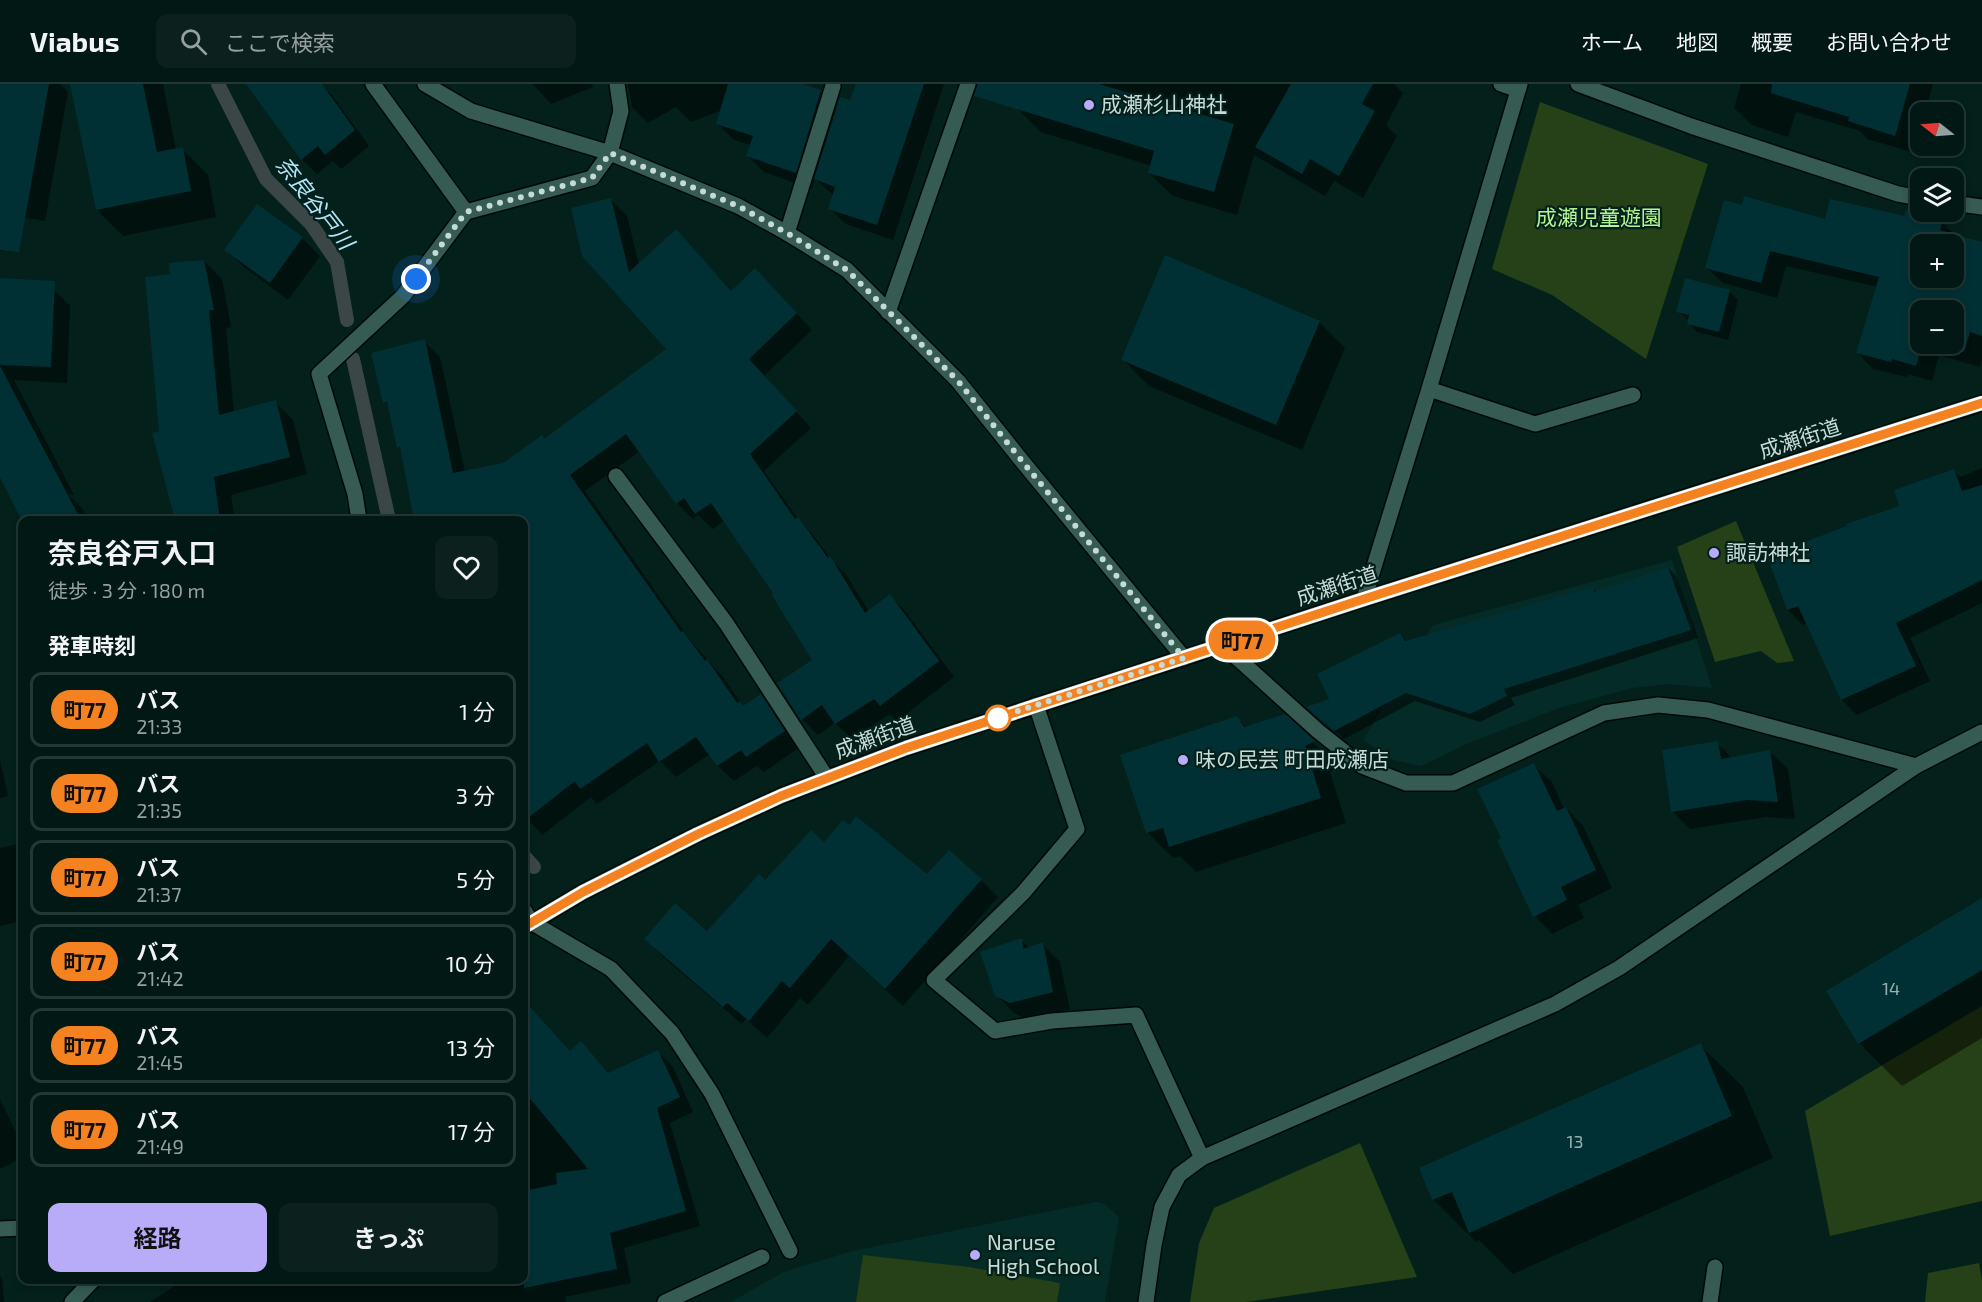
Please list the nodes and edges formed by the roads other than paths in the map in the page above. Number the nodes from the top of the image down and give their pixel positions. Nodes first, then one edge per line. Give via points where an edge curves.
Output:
1 (373, 84) edge
2 (425, 84) edge
3 (617, 84) edge
4 (968, 84) edge
5 (1501, 84) edge
6 (1578, 84) edge
7 (833, 86) dead end
8 (1519, 87) edge
9 (610, 153) junction
10 (1910, 196) edge
11 (1964, 205) edge
12 (1982, 207) edge
13 (466, 212) junction
14 (787, 233) junction
15 (888, 312) junction
16 (1430, 389) junction
17 (1633, 394) dead end
18 (1982, 403) edge
19 (616, 476) dead end
20 (358, 516) edge
21 (1364, 599) junction
22 (1224, 646) junction
23 (1184, 658) junction
24 (1036, 705) junction
25 (1982, 732) edge
26 (1916, 766) junction
27 (827, 778) junction
28 (530, 919) edge
29 (1202, 1158) junction
30 (18, 1228) edge
31 (0, 1230) edge
32 (790, 1251) dead end
33 (762, 1257) dead end
34 (1715, 1267) dead end
35 (89, 1284) edge
36 (72, 1302) edge
37 (665, 1302) edge
38 (1146, 1302) edge
39 (1710, 1302) edge

1 - 13 street
2 - 9 street via 471,111
3 - 9 street via 621,111
4 - 15 street
5 - 8 street
6 - 10 street via 1691,126
7 - 14 street
8 - 16 street
9 - 13 street via 592,178
9 - 14 street via 738,206
11 - 12 street
13 - 20 street via 403,296 320,374
14 - 15 street via 847,270
15 - 23 street via 958,381
16 - 17 street via 1535,424
16 - 21 street
18 - 21 street, 成瀬街道
19 - 27 street via 726,622
21 - 22 street, 成瀬街道
22 - 23 street, 成瀬街道
22 - 26 street via 1362,766 1406,783 1453,783 1604,713 1658,705 1708,710
23 - 24 street, 成瀬街道
24 - 27 street, 成瀬街道
24 - 29 street via 1077,829 1023,892 934,980 995,1031 1136,1016
25 - 26 street
26 - 29 street via 1618,968 1555,1004
27 - 28 street, 成瀬街道 via 698,834
28 - 32 street via 611,969 672,1033 712,1094
29 - 38 street via 1179,1175 1162,1207
30 - 31 street
33 - 37 street
34 - 39 street
35 - 36 street

